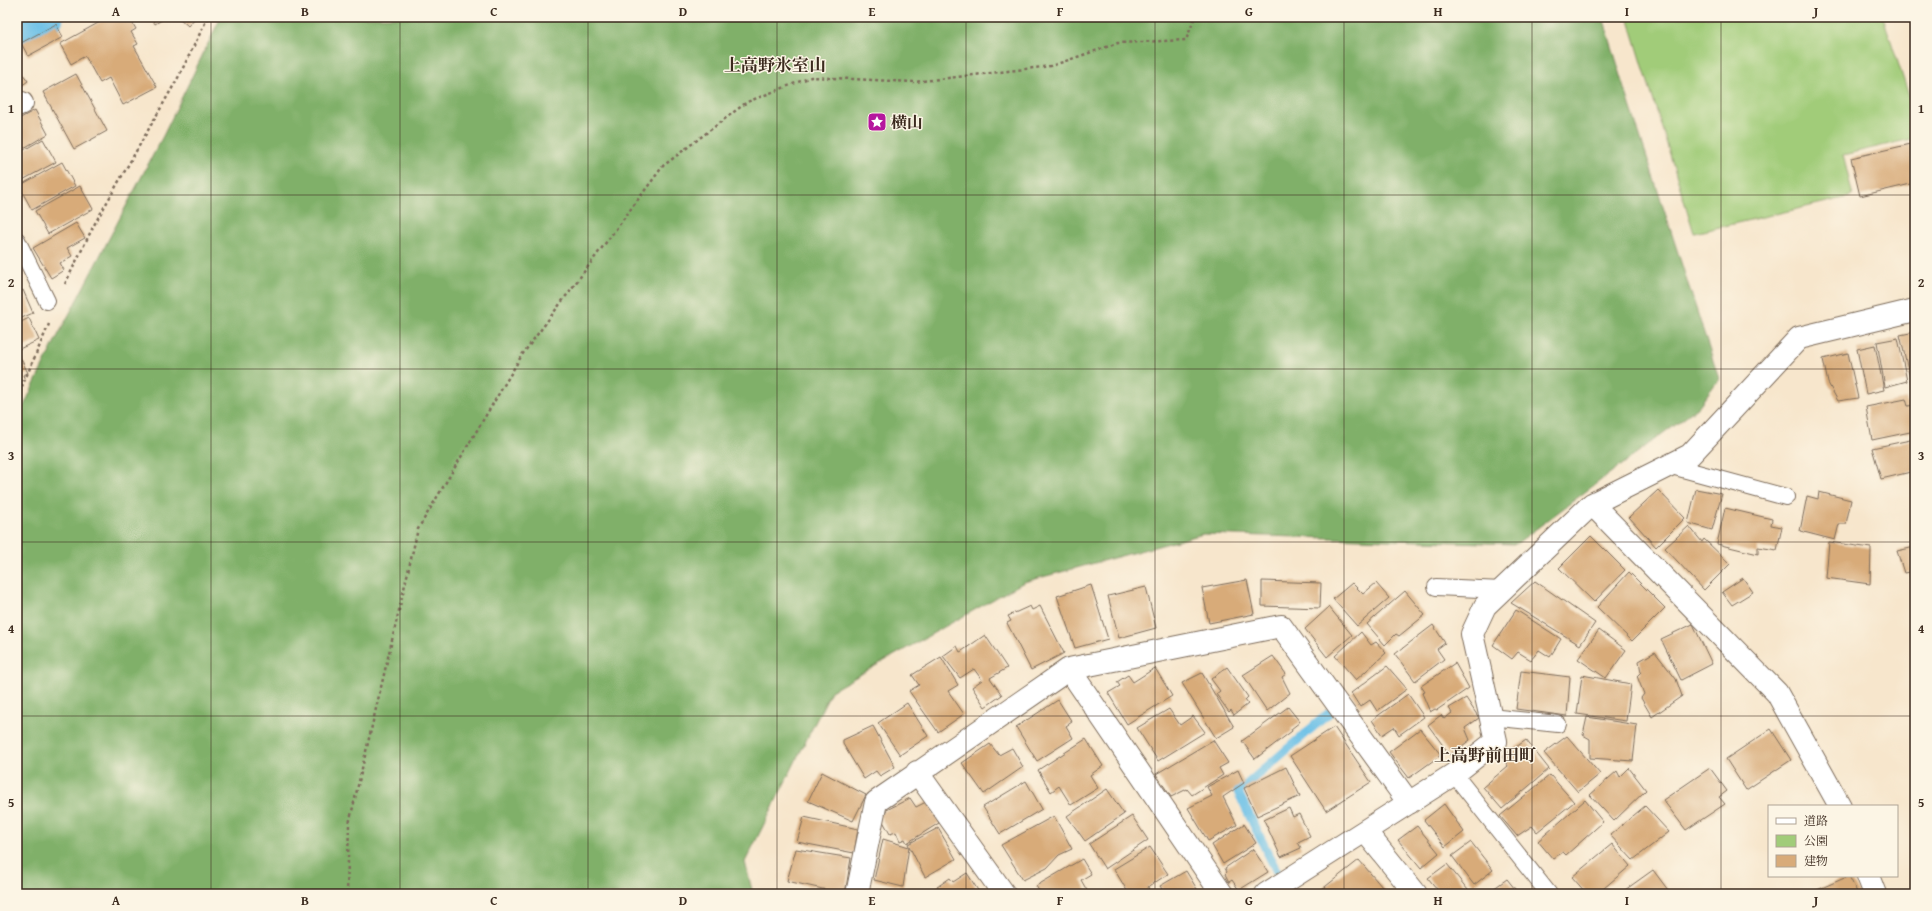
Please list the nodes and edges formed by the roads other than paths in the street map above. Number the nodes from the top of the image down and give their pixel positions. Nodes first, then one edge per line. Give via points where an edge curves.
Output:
1 (17, 240) edge
2 (47, 301) dead end
3 (1915, 310) edge
4 (1668, 466) junction
5 (1786, 497) dead end
6 (1592, 504) junction
7 (1436, 587) dead end
8 (1502, 590) junction
9 (1069, 669) junction
10 (1490, 717) junction
11 (1558, 724) dead end
12 (917, 772) junction
13 (1454, 774) junction
14 (1409, 803) junction
15 (1839, 805) edge
16 (1365, 831) junction
17 (1868, 877) edge
18 (857, 894) edge
19 (1004, 894) edge
20 (1222, 894) edge
21 (1266, 894) edge
22 (1416, 894) edge
23 (1549, 894) edge
24 (1875, 894) edge

1 - 2 lane
3 - 4 street via 1799,338 1690,455
4 - 5 lane
4 - 6 street
6 - 8 street
6 - 15 street via 1777,693
7 - 8 lane
8 - 10 street via 1485,606 1472,634
9 - 12 street
9 - 14 street via 1281,626
9 - 20 street
10 - 11 lane
10 - 13 street via 1496,741
12 - 18 street via 876,802
12 - 19 street
13 - 14 street
13 - 23 lane
14 - 16 street
16 - 21 street
16 - 22 street
17 - 24 street

